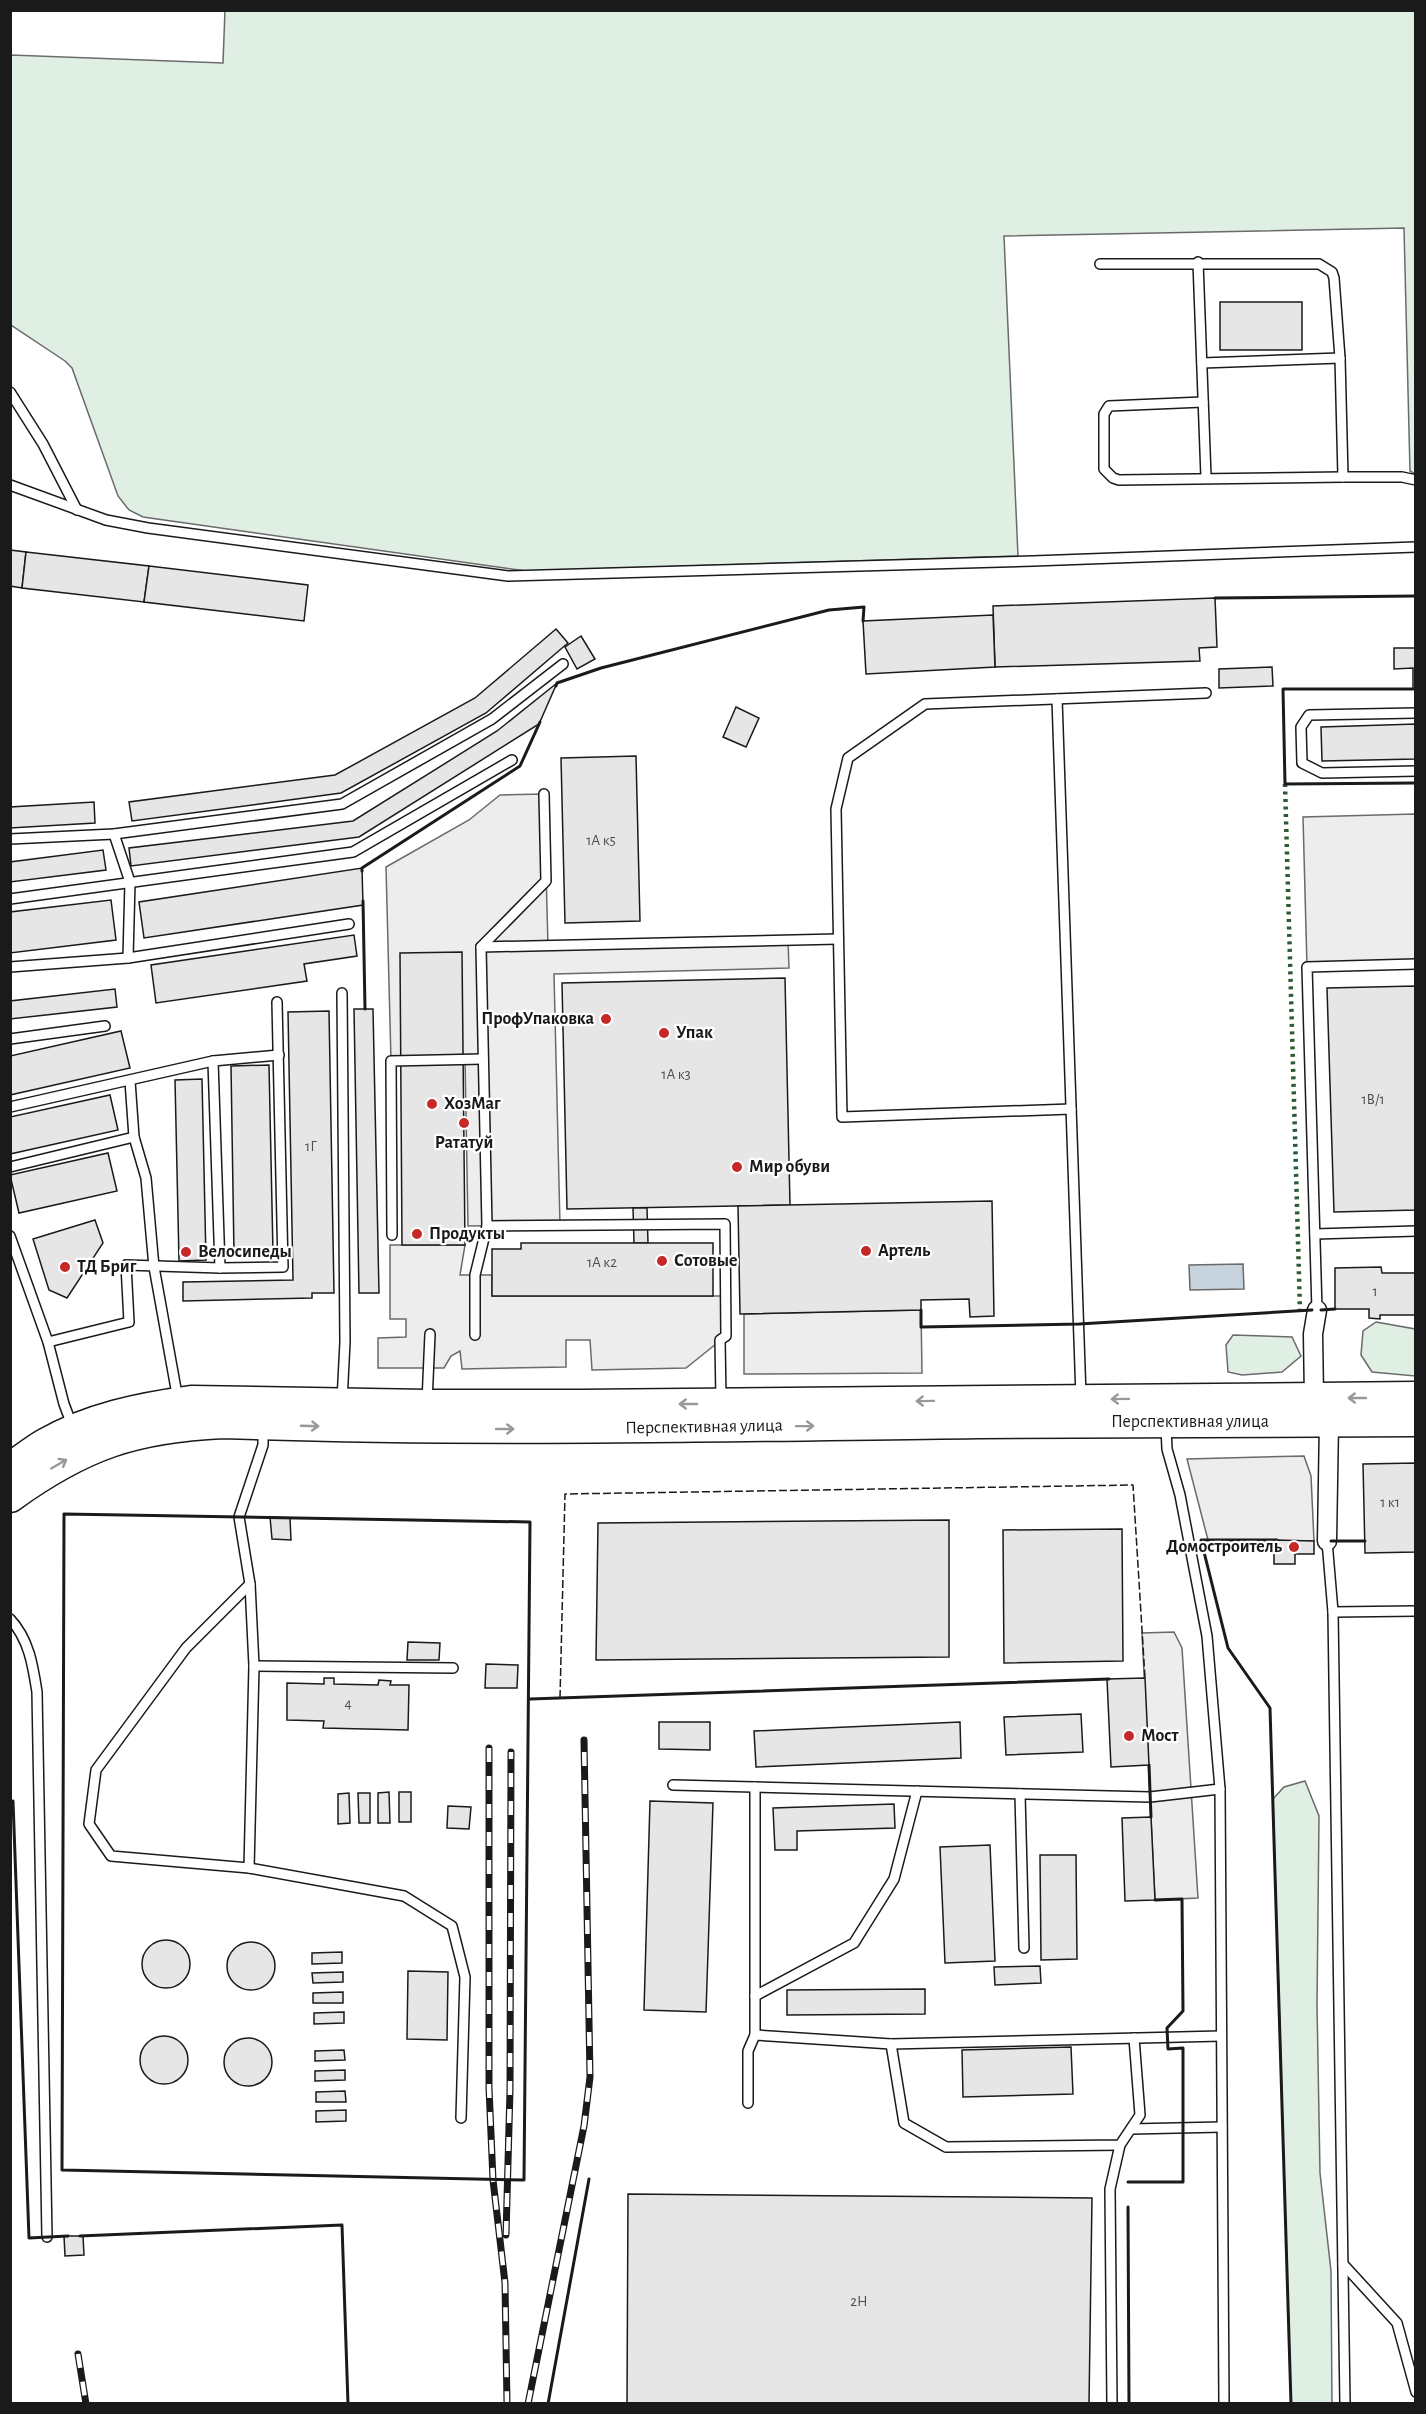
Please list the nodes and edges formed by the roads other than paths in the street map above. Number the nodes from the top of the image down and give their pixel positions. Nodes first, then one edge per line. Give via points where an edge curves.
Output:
1 (1198, 262) junction
2 (1100, 264) dead end
3 (1340, 358) junction
4 (1202, 363) junction
5 (10, 392) edge
6 (1203, 402) junction
7 (1206, 477) junction
8 (1343, 477) junction
9 (1416, 480) edge
10 (10, 485) edge
11 (77, 510) junction
12 (1416, 547) edge
13 (563, 664) dead end
14 (1206, 693) dead end
15 (1057, 699) junction
16 (1416, 712) edge
17 (512, 760) dead end
18 (1416, 771) edge
19 (544, 794) dead end
20 (114, 834) junction
21 (10, 839) edge
22 (130, 882) junction
23 (10, 899) edge
24 (349, 924) dead end
25 (838, 939) junction
26 (481, 947) junction
27 (128, 958) junction
28 (1416, 964) edge
29 (10, 967) edge
30 (342, 993) dead end
31 (277, 1002) dead end
32 (105, 1026) dead end
33 (10, 1039) edge
34 (279, 1055) junction
35 (483, 1059) junction
36 (213, 1061) junction
37 (129, 1081) junction
38 (10, 1107) edge
39 (1071, 1109) junction
40 (134, 1137) junction
41 (10, 1167) edge
42 (487, 1226) junction
43 (1416, 1231) edge
44 (1315, 1234) junction
45 (392, 1235) dead end
46 (10, 1236) edge
47 (154, 1267) junction
48 (220, 1268) junction
49 (1317, 1310) joint
50 (430, 1334) dead end
51 (475, 1335) dead end
52 (48, 1342) junction
53 (1416, 1397) edge
54 (178, 1403) junction
55 (721, 1404) junction
56 (1321, 1410) junction
57 (1082, 1411) junction
58 (1166, 1411) junction
59 (264, 1413) junction
60 (342, 1415) junction
61 (427, 1417) junction
62 (1416, 1421) edge
63 (74, 1430) junction
64 (10, 1468) edge
65 (10, 1497) edge
66 (1327, 1541) joint
67 (250, 1584) junction
68 (1416, 1611) edge
69 (1332, 1612) junction
70 (10, 1619) edge
71 (254, 1666) junction
72 (453, 1668) dead end
73 (673, 1785) dead end
74 (755, 1787) junction
75 (1220, 1789) junction
76 (917, 1791) junction
77 (1020, 1794) junction
78 (249, 1869) junction
79 (1024, 1948) dead end
80 (755, 1996) junction
81 (755, 2035) junction
82 (1221, 2036) junction
83 (1134, 2038) junction
84 (891, 2044) junction
85 (748, 2103) dead end
86 (461, 2118) dead end
87 (1222, 2127) junction
88 (1131, 2129) junction
89 (1120, 2145) junction
90 (47, 2237) dead end
91 (1343, 2264) junction
92 (1416, 2392) edge
93 (1112, 2403) edge
94 (1224, 2403) edge
95 (1345, 2403) edge

1 - 2 lane
1 - 3 lane via 1327,267 1334,278
1 - 4 lane
3 - 4 lane
3 - 8 lane
4 - 6 lane
5 - 11 lane via 43,444
6 - 7 lane
6 - 7 lane via 1110,406 1104,414 1104,468 1119,480
7 - 8 lane
8 - 9 lane
10 - 11 lane
11 - 12 lane via 148,528 508,576
13 - 20 lane via 492,719 342,804
14 - 15 lane
15 - 25 lane via 926,704 848,758 836,809
15 - 39 lane
16 - 18 lane via 1309,715 1301,727 1302,763 1322,773
17 - 22 lane via 353,852
19 - 26 lane via 546,881
20 - 21 lane
20 - 22 lane
22 - 23 lane
22 - 27 lane
24 - 27 lane
25 - 26 lane
25 - 39 lane via 842,1117
26 - 35 lane
27 - 29 lane
28 - 44 lane via 1307,967
30 - 60 lane
31 - 34 lane
32 - 33 lane
34 - 36 lane
34 - 48 lane via 283,1267
35 - 42 lane
35 - 45 lane via 391,1061
36 - 37 lane
36 - 48 lane
37 - 38 lane
37 - 40 lane
39 - 57 lane
40 - 41 lane
40 - 47 lane via 146,1178
42 - 51 lane via 475,1275
42 - 55 lane via 725,1224 726,1336 720,1340
43 - 44 lane
44 - 49 lane
46 - 52 lane
47 - 48 lane
47 - 52 lane via 126,1265 129,1322
47 - 54 lane
49 - 56 street via 1313,1334
50 - 61 lane
52 - 63 lane
53 -> 56 main road, Перспективная улица
54 - 59 main road, Перспективная улица via 223,1400
54 - 63 main road, Перспективная улица via 102,1419
57 -> 55 main road, Перспективная улица
55 -> 61 main road, Перспективная улица
56 - 58 main road, Перспективная улица
56 - 62 main road, Перспективная улица
56 - 66 street
57 - 58 main road, Перспективная улица
61 -> 57 main road, Перспективная улица via 645,1429
58 - 75 lane via 1167,1449 1180,1495 1207,1636
59 - 60 main road, Перспективная улица
65 -> 59 main road, Перспективная улица via 57,1465 110,1441 164,1428
59 - 67 lane via 263,1445 239,1517
60 - 61 main road, Перспективная улица
63 - 64 main road, Перспективная улица
66 - 69 lane
67 - 71 lane
67 - 78 lane via 186,1648 96,1770 89,1824 111,1856
68 - 69 lane
69 - 91 lane
70 - 90 lane via 20,1629 32,1660 37,1692
71 - 72 lane
71 - 78 lane
73 - 74 lane
74 - 76 lane
74 - 80 lane
75 - 77 lane via 1150,1797
75 - 82 lane
76 - 77 lane
76 - 80 lane via 894,1879 854,1943
77 - 79 lane
78 - 86 lane via 404,1896 452,1926 465,1977
80 - 81 lane
81 - 84 lane
81 - 85 lane via 748,2051
82 - 83 lane
82 - 87 lane
83 - 84 lane
83 - 88 lane via 1140,2115
84 - 89 lane via 904,2123 946,2147
87 - 88 lane
87 - 94 lane
88 - 89 lane
89 - 93 lane via 1110,2189
91 - 92 lane via 1396,2324
91 - 95 lane

